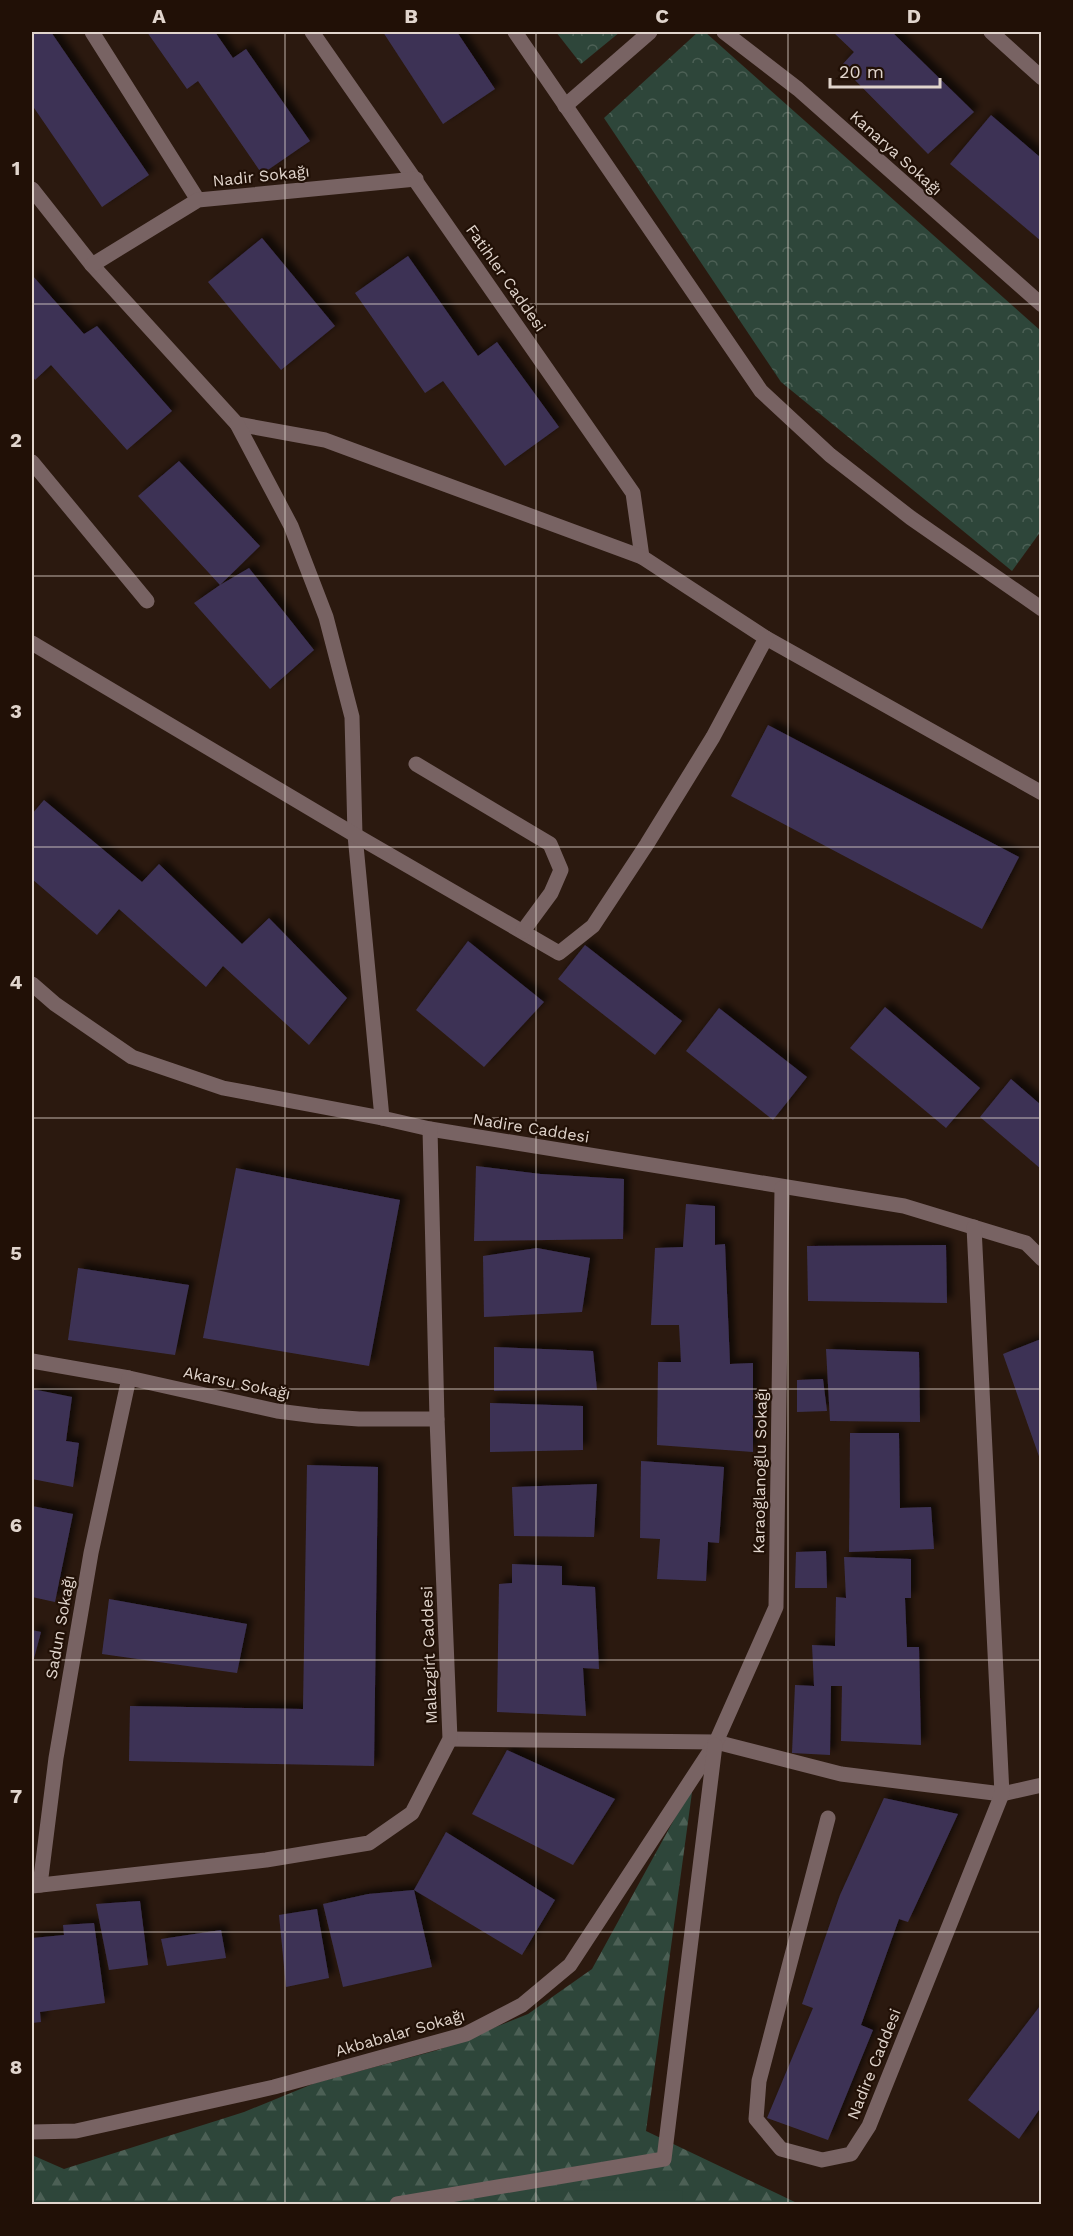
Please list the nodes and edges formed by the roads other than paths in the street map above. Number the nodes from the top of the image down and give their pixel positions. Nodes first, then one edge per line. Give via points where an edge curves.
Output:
1 (92, 32) edge
2 (312, 32) edge
3 (515, 32) edge
4 (650, 32) edge
5 (724, 32) edge
6 (991, 32) edge
7 (1041, 78) edge
8 (565, 106) junction
9 (416, 179) junction
10 (32, 189) edge
11 (198, 200) junction
12 (92, 265) junction
13 (1041, 305) edge
14 (237, 424) junction
15 (32, 462) edge
16 (642, 557) junction
17 (147, 601) dead end
18 (1041, 609) edge
19 (766, 638) junction
20 (32, 643) edge
21 (416, 764) dead end
22 (1041, 793) edge
23 (355, 835) junction
24 (523, 932) junction
25 (32, 984) edge
26 (382, 1118) junction
27 (430, 1129) junction
28 (782, 1188) junction
29 (974, 1227) junction
30 (1041, 1259) edge
31 (32, 1361) edge
32 (129, 1378) junction
33 (437, 1419) junction
34 (450, 1739) junction
35 (716, 1742) junction
36 (1041, 1785) edge
37 (1002, 1794) junction
38 (828, 1818) dead end
39 (36, 1886) edge
40 (32, 2132) edge
41 (397, 2205) edge

1 - 11 street
2 - 9 street, Fatihler Caddesi
3 - 8 street
4 - 8 street
5 - 13 street, Kanarya Sokağı via 798,89
6 - 7 street
8 - 18 street via 760,391 830,454 911,518
9 - 11 street, Nadir Sokağı
9 - 16 street, Fatihler Caddesi via 633,493
10 - 12 street
11 - 12 street, Nadir Sokağı
12 - 14 street
14 - 16 street via 325,440
14 - 23 street via 291,526 326,617 352,717
15 - 17 street
16 - 19 street
19 - 22 street
19 - 24 street via 698,762 593,926 559,952
20 - 23 street
21 - 24 street via 550,844 561,870 551,893
23 - 24 street
23 - 26 street
25 - 26 street, Nadire Caddesi via 132,1057 223,1088
26 - 27 street, Nadire Caddesi
27 - 28 street, Nadire Caddesi
27 - 33 street, Malazgirt Caddesi
28 - 29 street, Nadire Caddesi via 904,1206
28 - 35 street, Karaoğlanoğlu Sokağı via 776,1607
29 - 30 street, Nadire Caddesi via 1026,1243
29 - 37 street
31 - 32 street, Akarsu Sokağı
32 - 33 street, Akarsu Sokağı via 287,1413 359,1419
32 - 39 street, Sadun Sokağı via 91,1553
33 - 34 street, Malazgirt Caddesi
34 - 35 street
34 - 39 street, Malazgirt Caddesi via 412,1813 369,1843 266,1860
35 - 37 street via 841,1774
35 - 40 street, Akbabalar Sokağı via 570,1965 522,2005 466,2034 274,2088 76,2132
35 - 41 street via 663,2159
36 - 37 street
37 - 38 street, Nadire Caddesi via 868,2126 851,2154 822,2160 781,2149 756,2119 759,2081

